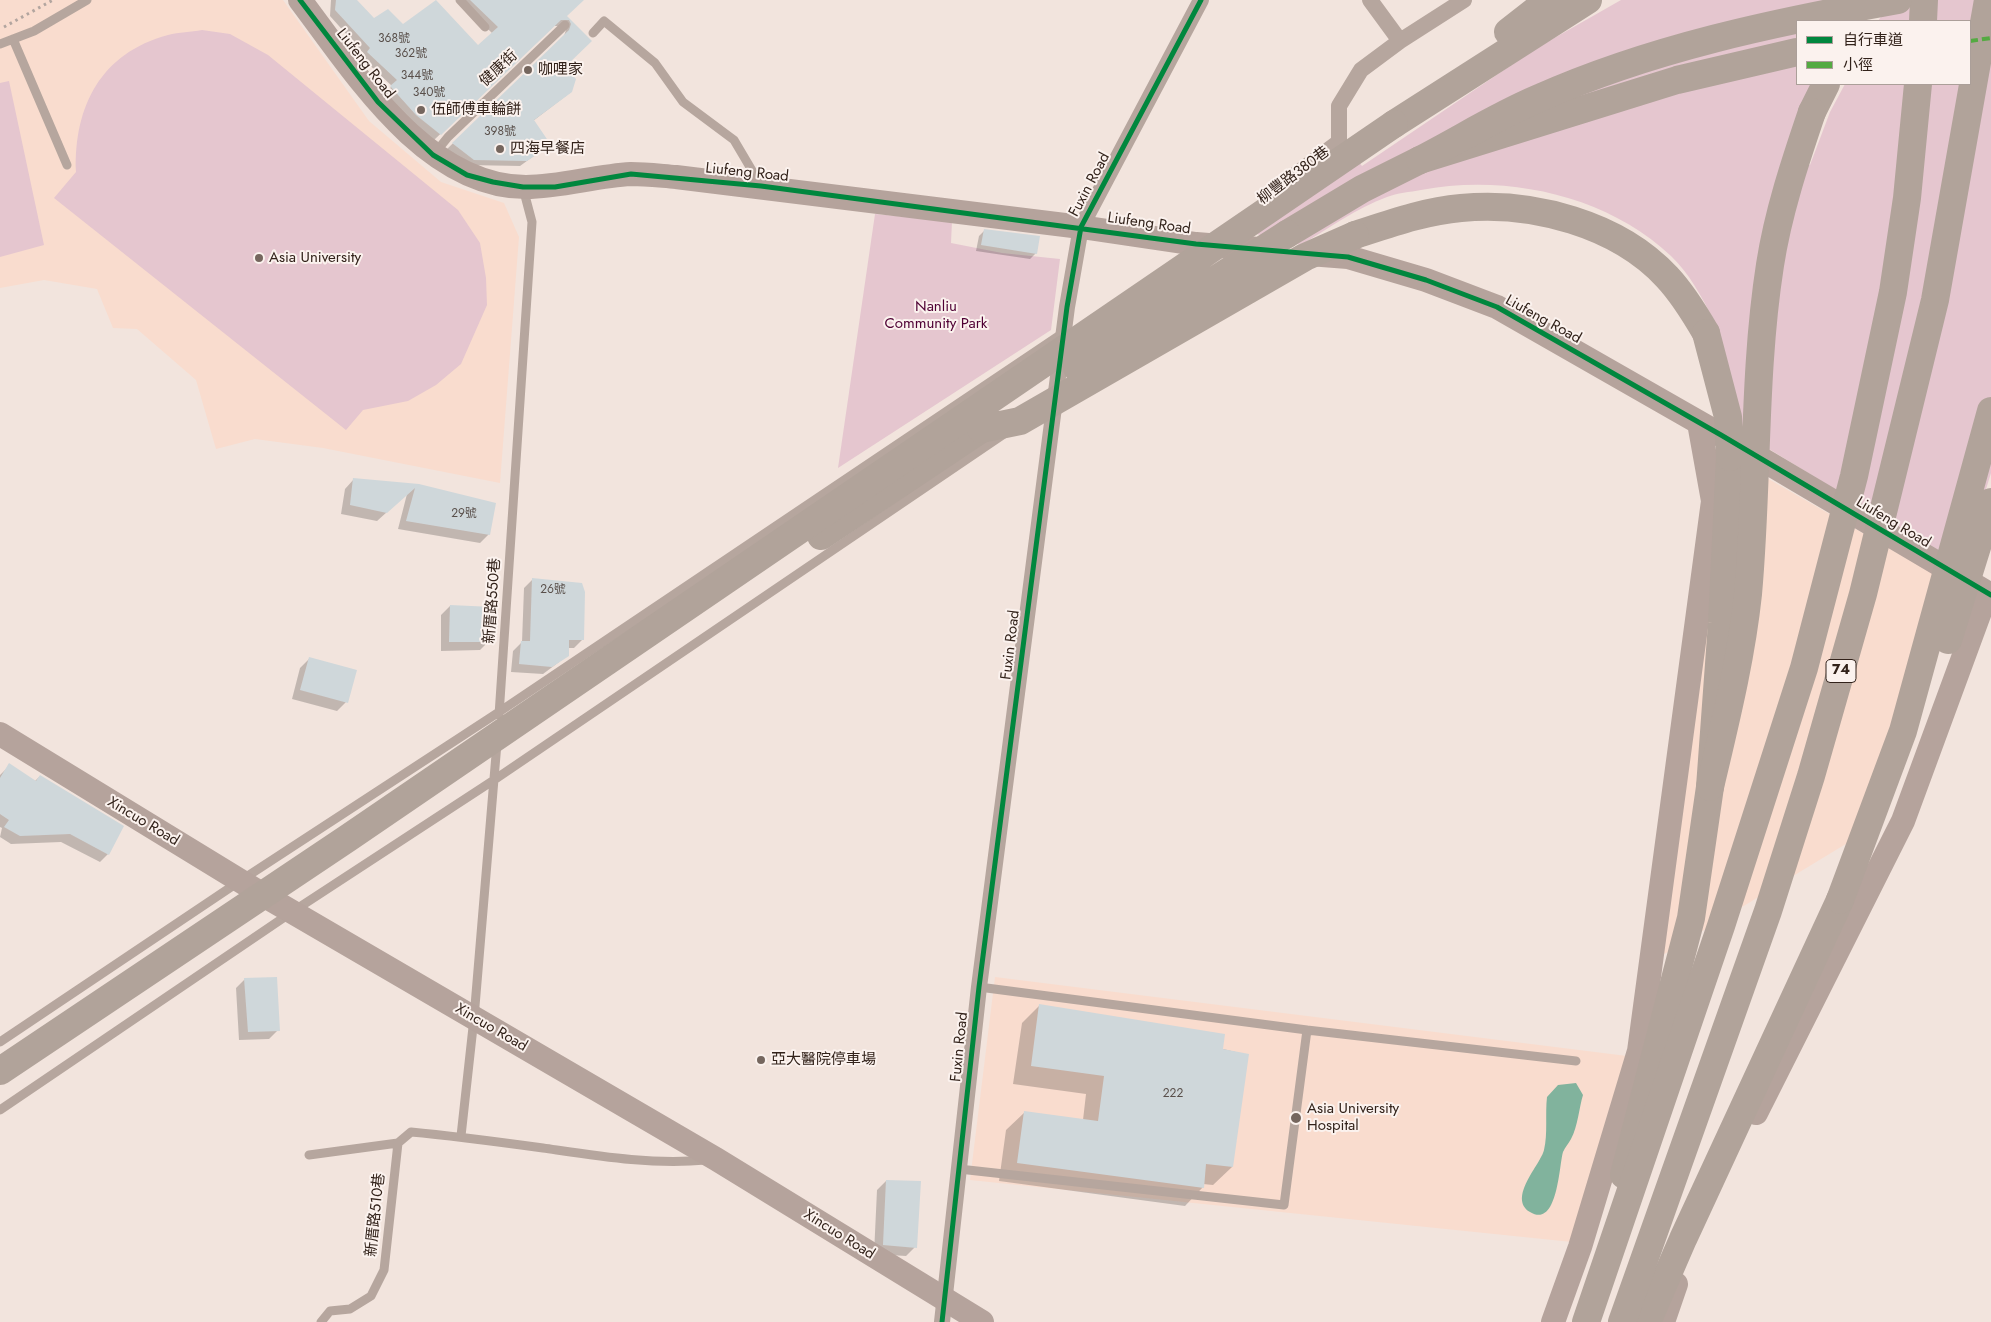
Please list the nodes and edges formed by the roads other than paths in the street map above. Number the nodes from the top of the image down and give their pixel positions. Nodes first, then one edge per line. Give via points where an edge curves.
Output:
1 (87, 0) edge
2 (300, 0) edge
3 (460, 0) edge
4 (1201, 0) edge
5 (1370, 0) edge
6 (1464, 0) edge
7 (1549, 0) edge
8 (1588, 0) edge
9 (1877, 0) edge
10 (1898, 0) edge
11 (1924, 0) edge
12 (1988, 0) edge
13 (1803, 20) edge
14 (1861, 20) edge
15 (1923, 20) edge
16 (1796, 21) edge
17 (1991, 24) edge
18 (565, 25) dead end
19 (1971, 26) edge
20 (485, 27) dead end
21 (593, 33) dead end
22 (13, 39) junction
23 (1400, 41) junction
24 (0, 44) edge
25 (1796, 52) edge
26 (1826, 85) edge
27 (1918, 85) edge
28 (1394, 124) junction
29 (433, 155) junction
30 (1420, 160) junction
31 (66, 164) dead end
32 (761, 186) junction
33 (523, 187) junction
34 (1081, 227) junction
35 (1203, 244) junction
36 (1305, 253) junction
37 (1162, 270) dead end
38 (1068, 330) junction
39 (1056, 399) junction
40 (1991, 412) edge
41 (1699, 422) junction
42 (981, 429) junction
43 (1991, 502) edge
44 (1989, 594) edge
45 (499, 712) junction
46 (0, 734) edge
47 (494, 780) junction
48 (1710, 787) junction
49 (240, 881) junction
50 (1840, 900) junction
51 (292, 912) junction
52 (979, 988) junction
53 (474, 1018) junction
54 (1307, 1030) junction
55 (0, 1042) edge
56 (1576, 1061) dead end
57 (0, 1071) edge
58 (0, 1091) edge
59 (0, 1110) edge
60 (461, 1136) junction
61 (398, 1143) junction
62 (310, 1155) dead end
63 (716, 1159) junction
64 (960, 1169) junction
65 (943, 1311) edge
66 (321, 1322) edge
67 (982, 1322) edge
68 (1552, 1322) edge
69 (1579, 1322) edge
70 (1586, 1322) edge
71 (1622, 1322) edge
72 (1647, 1322) edge
73 (1663, 1322) edge

1 - 22 lane via 34,31
2 - 29 street, Liufeng Road via 378,102
3 - 20 lane
4 - 34 street, Fuxin Road
5 - 23 street
6 - 23 street
7 - 28 highway
8 - 28 highway
9 - 14 highway
10 - 13 highway, bridge
11 - 15 highway
12 - 71 highway, 74, bridge via 1935,300 1863,594 1768,911
16 - 30 highway, bridge via 1712,39 1596,74 1536,99
17 - 19 highway
18 - 29 lane, 健康街 via 448,136
21 - 32 lane via 604,21 644,52 683,102 734,140
22 - 24 lane
22 - 31 lane
23 - 35 street, 柳豐路380巷 via 1361,70 1339,106 1339,142
25 - 30 highway, bridge via 1677,80
26 - 48 highway, bridge via 1812,112 1793,167 1770,265 1763,326 1748,594 1736,679
27 - 70 highway, 74, bridge via 1907,198 1893,292 1854,476 1804,668 1721,926
28 - 57 highway, bridge via 348,838
29 - 33 street, Liufeng Road via 467,175
30 - 42 highway, bridge via 1362,189 1296,229
32 - 33 street, Liufeng Road via 631,174 555,187
32 - 34 street, Liufeng Road
33 - 45 lane, 新厝路550巷 via 532,222
34 - 35 street, Liufeng Road
34 - 38 street, Fuxin Road
35 - 36 street, Liufeng Road
35 - 37 lane
36 - 39 lane
36 - 41 street, Liufeng Road via 1348,257 1426,280 1497,307
38 - 39 street, Fuxin Road
38 - 45 lane
39 - 47 lane
39 - 52 street, Fuxin Road
40 - 50 highway, bridge via 1903,731
41 - 44 street, Liufeng Road
41 - 68 street via 1713,501 1639,1051 1580,1247
42 - 48 highway, bridge via 1020,421 1305,257 1355,235 1409,218 1461,208 1530,210 1578,221 1612,236 1638,251 1667,276 1690,305 1706,333 1728,417 1729,506
42 - 58 highway
43 - 50 highway, bridge via 1942,659 1885,810
44 - 73 street via 1903,821 1689,1246
45 - 47 lane, 新厝路550巷
45 - 49 lane
46 - 49 street, Xincuo Road
47 - 51 lane
47 - 53 lane, 新厝路550巷
48 - 69 highway via 1691,918 1670,1005 1608,1235
49 - 51 street, Xincuo Road
49 - 55 lane
50 - 72 highway
51 - 53 street, Xincuo Road
51 - 59 lane
52 - 54 lane
52 - 64 street, Fuxin Road
53 - 60 lane
53 - 63 street, Xincuo Road
54 - 56 lane
54 - 64 lane via 1284,1205
60 - 61 lane via 411,1132
60 - 63 lane via 624,1160 679,1162
61 - 62 lane
61 - 66 lane, 新厝路510巷 via 384,1270 370,1296 350,1309 330,1311
63 - 65 street, Xincuo Road
64 - 65 street, Fuxin Road
65 - 67 street, Xincuo Road

